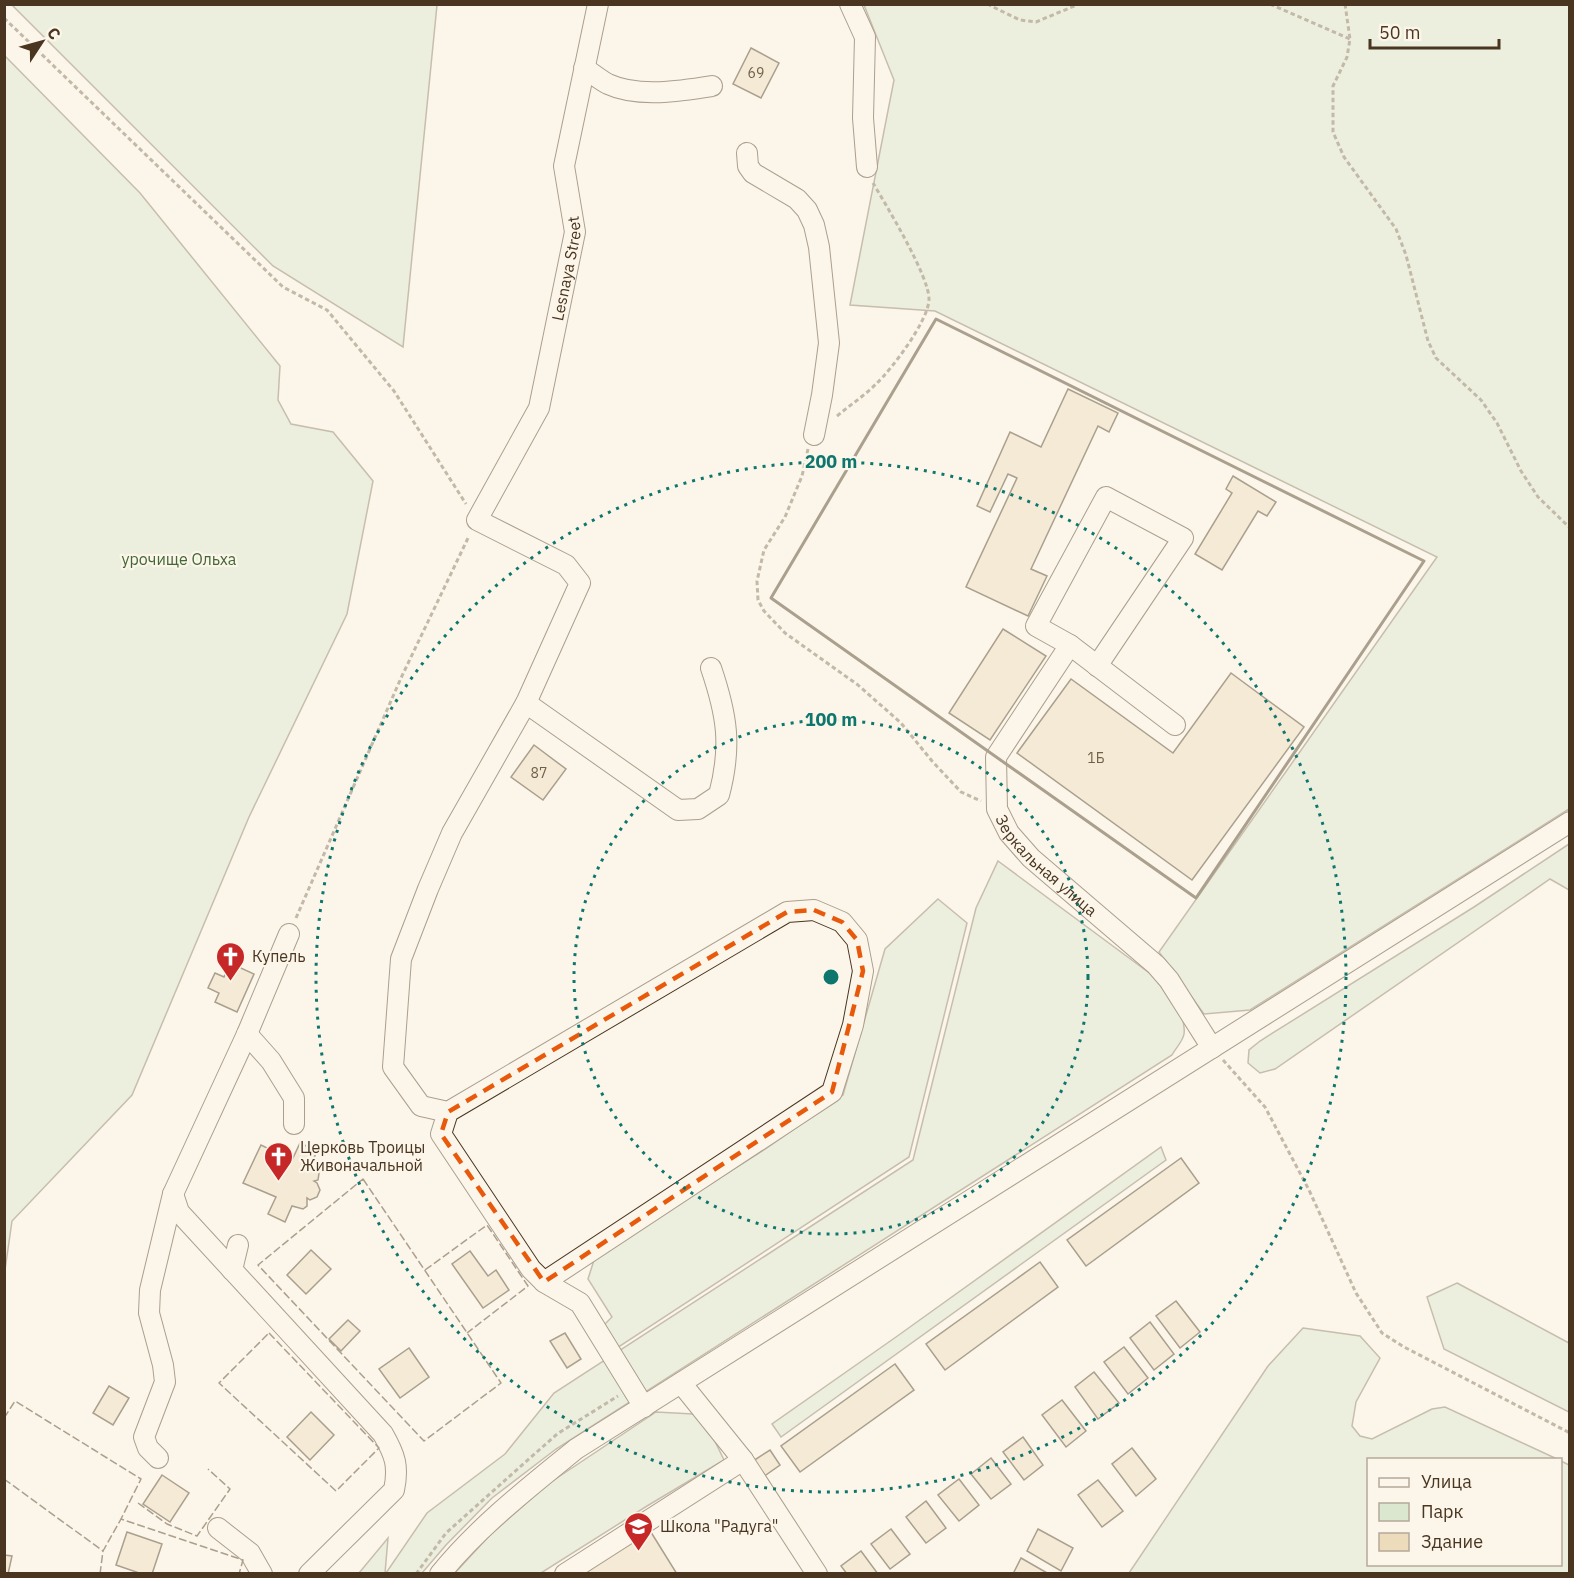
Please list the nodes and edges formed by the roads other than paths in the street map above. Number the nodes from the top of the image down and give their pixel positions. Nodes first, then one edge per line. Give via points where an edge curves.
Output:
1 (598, 4) edge
2 (850, 4) edge
3 (584, 68) junction
4 (712, 86) dead end
5 (747, 153) dead end
6 (867, 167) road end
7 (814, 435) road end
8 (1070, 645) junction
9 (1097, 666) junction
10 (711, 668) dead end
11 (526, 703) junction
12 (1174, 725) dead end
13 (1569, 822) edge
14 (289, 934) road end
15 (247, 1034) junction
16 (1212, 1047) junction
17 (448, 1112) junction
18 (294, 1124) dead end
19 (173, 1194) junction
20 (238, 1245) dead end
21 (232, 1270) junction
22 (544, 1282) junction
23 (681, 1383) junction
24 (644, 1407) junction
25 (158, 1458) dead end
26 (742, 1460) junction
27 (218, 1528) dead end
28 (262, 1574) edge
29 (309, 1574) edge
30 (440, 1574) edge
31 (565, 1574) edge
32 (817, 1574) edge

1 - 3 street, Lesnaya Street
2 - 6 street via 865,37 863,118
3 - 4 street via 619,88 663,93
3 - 11 street, Lesnaya Street via 564,165 574,232 539,408 477,520 566,565 580,583
5 - 7 street via 753,173 797,199 814,225 829,343
8 - 9 street
8 - 9 street via 1036,626 1106,496 1183,538
8 - 16 street, Зеркальная улица via 996,757 997,809 1010,833 1031,858 1170,980
9 - 12 street
10 - 11 street via 722,700 727,733 726,768 719,795 698,809 678,810
11 - 17 street via 452,833 401,959 393,1067 421,1106
13 - 16 street
14 - 15 street
15 - 18 street via 294,1098
15 - 19 street
16 - 23 street
17 - 22 street via 441,1134 531,1269
17 - 22 street via 787,912 814,910 842,922 857,940 863,971 853,1024 832,1092
19 - 21 street via 179,1212
19 - 25 street via 150,1290 149,1313 165,1382 144,1437
20 - 21 street
21 - 29 street via 383,1434 395,1455 394,1490
22 - 24 street via 580,1303
23 - 24 street
23 - 26 street
24 - 30 street via 576,1449 510,1502 462,1547
26 - 31 street
26 - 32 street
27 - 28 street via 250,1553

